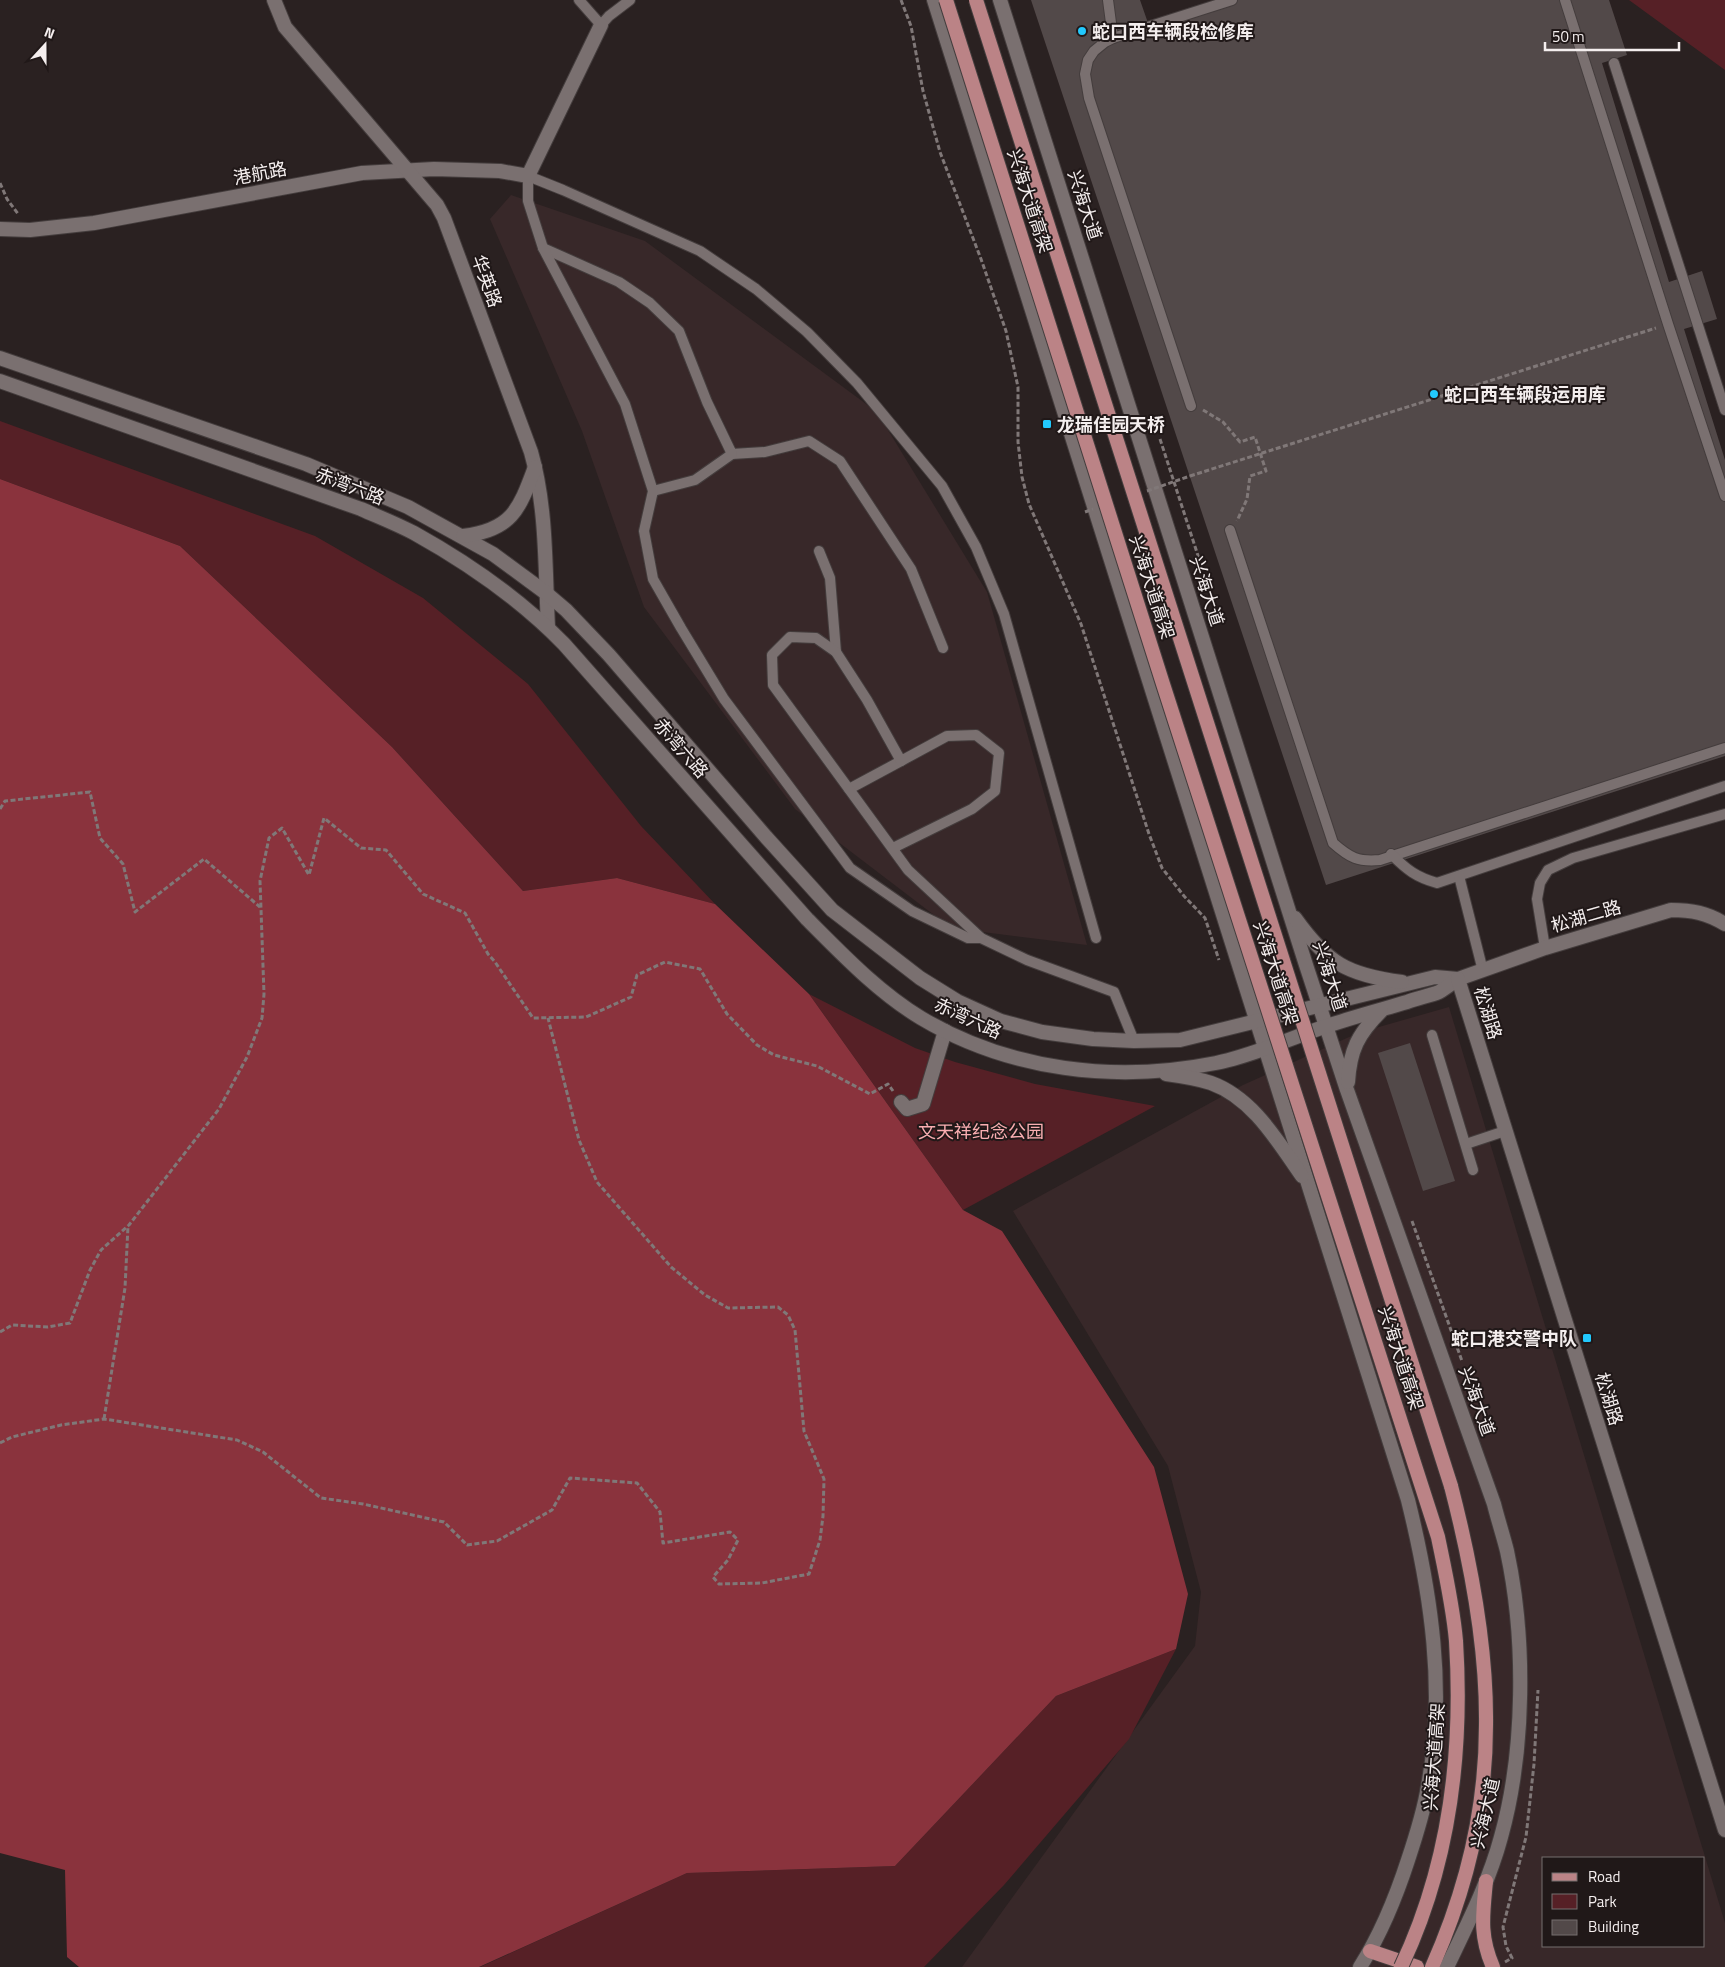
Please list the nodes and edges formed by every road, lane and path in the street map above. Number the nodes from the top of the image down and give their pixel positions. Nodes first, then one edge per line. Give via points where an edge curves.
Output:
1 (274, 0) edge
2 (580, 0) edge
3 (630, 0) edge
4 (901, 0) edge
5 (934, 0) edge
6 (946, 0) edge
7 (976, 0) edge
8 (1000, 0) edge
9 (1108, 0) edge
10 (1232, 0) edge
11 (1565, 0) edge
12 (601, 25) junction
13 (1113, 38) junction
14 (1614, 62) dead end
15 (407, 169) junction
16 (528, 176) junction
17 (0, 182) edge
18 (0, 229) edge
19 (30, 230) junction
20 (543, 248) junction
21 (1668, 324) junction
22 (0, 358) edge
23 (0, 381) edge
24 (1191, 406) joint
25 (1725, 410) edge
26 (1160, 439) dead end
27 (732, 454) junction
28 (1261, 454) junction
29 (535, 467) junction
30 (1190, 476) dead end
31 (654, 491) junction
32 (1725, 496) edge
33 (1230, 530) joint
34 (463, 536) junction
35 (819, 550) dead end
36 (1203, 571) dead end
37 (546, 593) junction
38 (548, 627) junction
39 (942, 648) dead end
40 (836, 652) junction
41 (1725, 748) edge
42 (901, 761) junction
43 (1725, 786) edge
44 (849, 790) junction
45 (0, 809) edge
46 (1725, 814) edge
47 (893, 848) junction
48 (1391, 854) dead end
49 (1459, 876) junction
50 (1287, 907) junction
51 (261, 908) junction
52 (1725, 924) edge
53 (981, 938) junction
54 (1096, 938) dead end
55 (1545, 948) junction
56 (1220, 961) dead end
57 (1483, 971) junction
58 (1458, 979) junction
59 (1412, 984) junction
60 (1319, 1004) junction
61 (1384, 1009) junction
62 (548, 1018) junction
63 (1257, 1021) junction
64 (1326, 1026) junction
65 (945, 1031) junction
66 (1432, 1035) dead end
67 (1134, 1041) junction
68 (1265, 1049) junction
69 (1152, 1071) junction
70 (1347, 1090) junction
71 (901, 1102) joint
72 (1506, 1131) junction
73 (1466, 1144) junction
74 (1474, 1170) dead end
75 (1311, 1188) junction
76 (128, 1225) junction
77 (0, 1332) edge
78 (104, 1419) junction
79 (0, 1443) edge
80 (1725, 1830) edge
81 (1486, 1881) junction
82 (1370, 1952) junction
83 (1360, 1967) edge
84 (1392, 1967) edge
85 (1401, 1967) edge
86 (1417, 1967) edge
87 (1432, 1967) edge
88 (1447, 1967) edge
89 (1492, 1967) edge

1 - 15 street, 华英路 via 285,27
2 - 12 lane
3 - 12 lane
4 - 56 path via 940,152 1006,331 1018,387 1019,450 1029,504 1081,624 1162,868 1204,918
5 - 63 street
6 - 85 main road, 兴海大道高架, bridge via 1438,1536 1456,1640 1456,1736 1448,1823 1439,1863
7 - 87 main road, 兴海大道高架, bridge via 1451,1486 1463,1533 1484,1677 1483,1780 1468,1869
8 - 50 street, 兴海大道
9 - 13 lane
10 - 13 lane
11 - 21 lane
12 - 16 street
13 - 24 lane via 1094,51 1088,60 1085,74 1089,98
14 - 25 lane
15 - 16 street, 港航路 via 500,171
15 - 19 street, 港航路 via 362,173 94,223
15 - 29 street, 华英路 via 444,218
16 - 20 lane via 528,201
16 - 54 lane via 700,251 756,289 807,332 857,383 942,486 976,547 1004,614
17 - 19 path via 7,199
18 - 19 street, 港航路
20 - 27 lane via 619,282 650,303 679,331
20 - 31 lane via 625,404
21 - 28 path
21 - 32 lane
22 - 34 street, 赤湾六路 via 306,464 408,507
23 - 38 street, 赤湾六路 via 361,509 413,533 481,575
24 - 28 path via 1223,422 1240,442 1255,437
26 - 36 path
27 - 31 lane via 695,480
27 - 39 lane via 765,452 809,441 840,460 912,569
28 - 30 path
28 - 33 path via 1266,471 1250,476 1243,510
29 - 34 street via 521,501 505,522 492,530
29 - 37 street, 华英路 via 542,508
31 - 53 lane via 644,531 653,579 724,699 850,868 912,911 968,938
33 - 41 lane via 1334,843 1348,856 1364,861 1380,860
34 - 37 street, 赤湾六路
35 - 40 lane via 830,578
37 - 38 street, 华英路
37 - 67 street, 赤湾六路 via 608,655 832,910 875,945 935,988 1001,1021 1042,1032
38 - 65 street, 赤湾六路 via 847,960 891,997
40 - 42 lane
40 - 44 lane via 816,638 790,637 772,655 773,685
42 - 44 lane
42 - 47 lane via 948,736 976,735 999,753 995,791 972,809
43 - 49 lane
44 - 47 lane
45 - 51 path via 5,801 90,792 100,838 123,864 135,912 204,859
46 - 55 lane via 1573,858 1548,870 1540,883 1538,899
47 - 53 lane via 908,870
48 - 49 lane via 1421,879 1437,883
49 - 57 lane
50 - 59 street via 1321,951 1337,964 1375,979
50 - 60 street, 兴海大道
51 - 62 path via 260,881 269,838 282,828 309,875 324,818 361,848 386,850 423,894 465,913 488,954 533,1018
51 - 76 path via 262,1018 247,1057 219,1109
52 - 55 street, 松湖二路 via 1692,910 1671,910
53 - 67 lane via 1027,960 1114,992
55 - 57 street, 松湖二路
57 - 58 street, 松湖二路
58 - 59 street, 松湖路 via 1435,977
58 - 61 street, 松湖路 via 1439,992
58 - 72 street, 松湖路
59 - 60 street, 松湖路
60 - 63 street, 赤湾六路
60 - 64 street, 兴海大道
61 - 64 street, 松湖路
61 - 70 street via 1369,1023 1353,1048
62 - 71 path via 586,1017 631,997 637,975 666,962 700,969 727,1014 757,1045 774,1055 817,1066 870,1094 888,1084
62 - 78 path via 579,1140 597,1182 671,1267 705,1296 728,1308 778,1307 788,1315 794,1330 804,1431 824,1480 820,1540 809,1574 762,1583 719,1584 713,1577 728,1560 738,1540 730,1532 664,1543 660,1512 637,1484 570,1478 552,1510 498,1541 467,1545 444,1522 321,1498 263,1452 237,1440
63 - 67 street, 赤湾六路 via 1180,1040
63 - 68 street
64 - 68 street, 赤湾六路
64 - 70 street, 兴海大道
65 - 69 street, 赤湾六路 via 1000,1054 1052,1067 1107,1073
65 - 71 street via 923,1104 907,1109
66 - 73 lane
68 - 69 street, 赤湾六路 via 1216,1063
68 - 75 street
69 - 75 street via 1213,1084 1251,1109
70 - 81 street, 兴海大道 via 1494,1504 1507,1552 1519,1649 1517,1753 1501,1838
72 - 73 lane
72 - 80 street, 松湖路
73 - 74 lane
75 - 82 street via 1408,1500 1428,1596 1433,1648 1436,1695 1428,1787 1400,1883
76 - 77 path via 101,1250 70,1323 12,1325
76 - 78 path via 125,1288
78 - 79 path via 61,1424
81 - 88 street, 兴海大道
81 - 89 main road via 1482,1932
82 - 83 street
82 - 84 main road
82 - 86 main road

